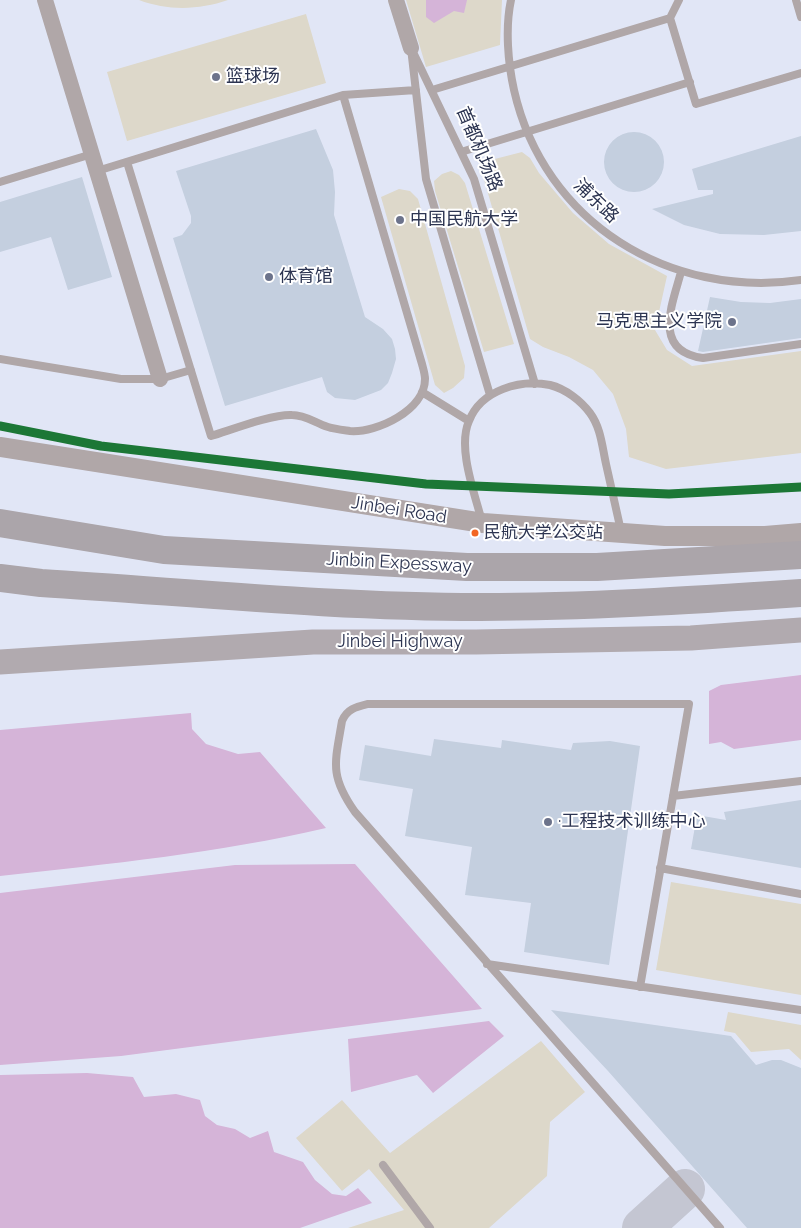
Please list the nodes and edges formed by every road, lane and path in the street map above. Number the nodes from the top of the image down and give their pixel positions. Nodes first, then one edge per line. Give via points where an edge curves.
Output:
1 (45, 0) edge
2 (396, 0) edge
3 (511, 0) edge
4 (679, 0) edge
5 (796, 0) edge
6 (801, 17) edge
7 (670, 18) junction
8 (411, 48) junction
9 (510, 66) junction
10 (801, 73) edge
11 (690, 82) junction
12 (416, 90) junction
13 (432, 90) junction
14 (343, 95) junction
15 (527, 132) junction
16 (460, 152) junction
17 (92, 154) junction
18 (127, 162) junction
19 (97, 171) junction
20 (0, 182) edge
21 (681, 272) junction
22 (801, 280) edge
23 (801, 344) edge
24 (0, 359) edge
25 (190, 370) junction
26 (160, 380) junction
27 (535, 384) junction
28 (422, 392) junction
29 (490, 395) junction
30 (469, 421) junction
31 (0, 448) edge
32 (2, 523) edge
33 (483, 523) junction
34 (621, 533) junction
35 (801, 533) edge
36 (801, 555) edge
37 (0, 578) edge
38 (0, 582) edge
39 (41, 583) junction
40 (801, 593) edge
41 (801, 621) edge
42 (801, 630) edge
43 (0, 652) edge
44 (0, 662) edge
45 (801, 781) edge
46 (673, 796) junction
47 (660, 868) junction
48 (801, 894) edge
49 (487, 964) junction
50 (640, 987) junction
51 (801, 1010) edge
52 (383, 1166) dead end
53 (430, 1228) edge
54 (720, 1228) edge

1 - 17 street
2 - 8 street, 首都机场路
3 - 9 lane, 浦东路 via 508,10
4 - 7 lane
5 - 6 lane
7 - 9 lane
7 - 11 lane
8 - 12 lane, 首都机场路
8 - 13 lane, 首都机场路
9 - 13 lane
9 - 15 lane, 浦东路
10 - 11 lane via 696,104
11 - 15 lane
12 - 14 lane
12 - 29 lane, 首都机场路 via 426,179
13 - 16 lane, 首都机场路
14 - 18 lane
14 - 28 lane via 422,364 425,379
15 - 16 lane
15 - 21 lane, 浦东路 via 552,177 585,215 625,246
16 - 27 lane, 首都机场路 via 474,179
17 - 19 street
17 - 20 lane
18 - 19 lane
18 - 25 lane
19 - 26 street
21 - 22 lane, 浦东路 via 744,284
21 - 23 lane via 668,317 677,348 692,357
24 - 26 lane via 121,379
25 - 26 lane
25 - 28 lane via 211,436 291,414 310,418 328,427 352,431 373,429 394,421 411,407
27 - 29 lane via 508,386
27 - 34 lane via 568,393 583,405 598,426
28 - 30 lane
29 - 30 lane
30 - 33 lane via 466,453
31 - 33 street, Jinbei Road
32 - 36 highway, Jinbin Expessway via 164,550 466,567 597,567
33 - 34 street, Jinbei Road
34 - 35 street, Jinbei Road via 765,536
37 - 39 highway
38 - 39 highway
39 - 40 highway via 336,604 480,607 650,603
41 - 43 main road, Jinbei Highway via 690,629 480,634 323,633
42 - 44 main road, Jinbei Highway via 691,638 313,642
45 - 46 lane
46 - 47 lane
46 - 49 lane via 689,704 368,704 345,714 335,765 339,787 355,812
47 - 48 lane
47 - 50 lane
49 - 50 lane
49 - 54 lane
50 - 51 lane
52 - 53 lane

